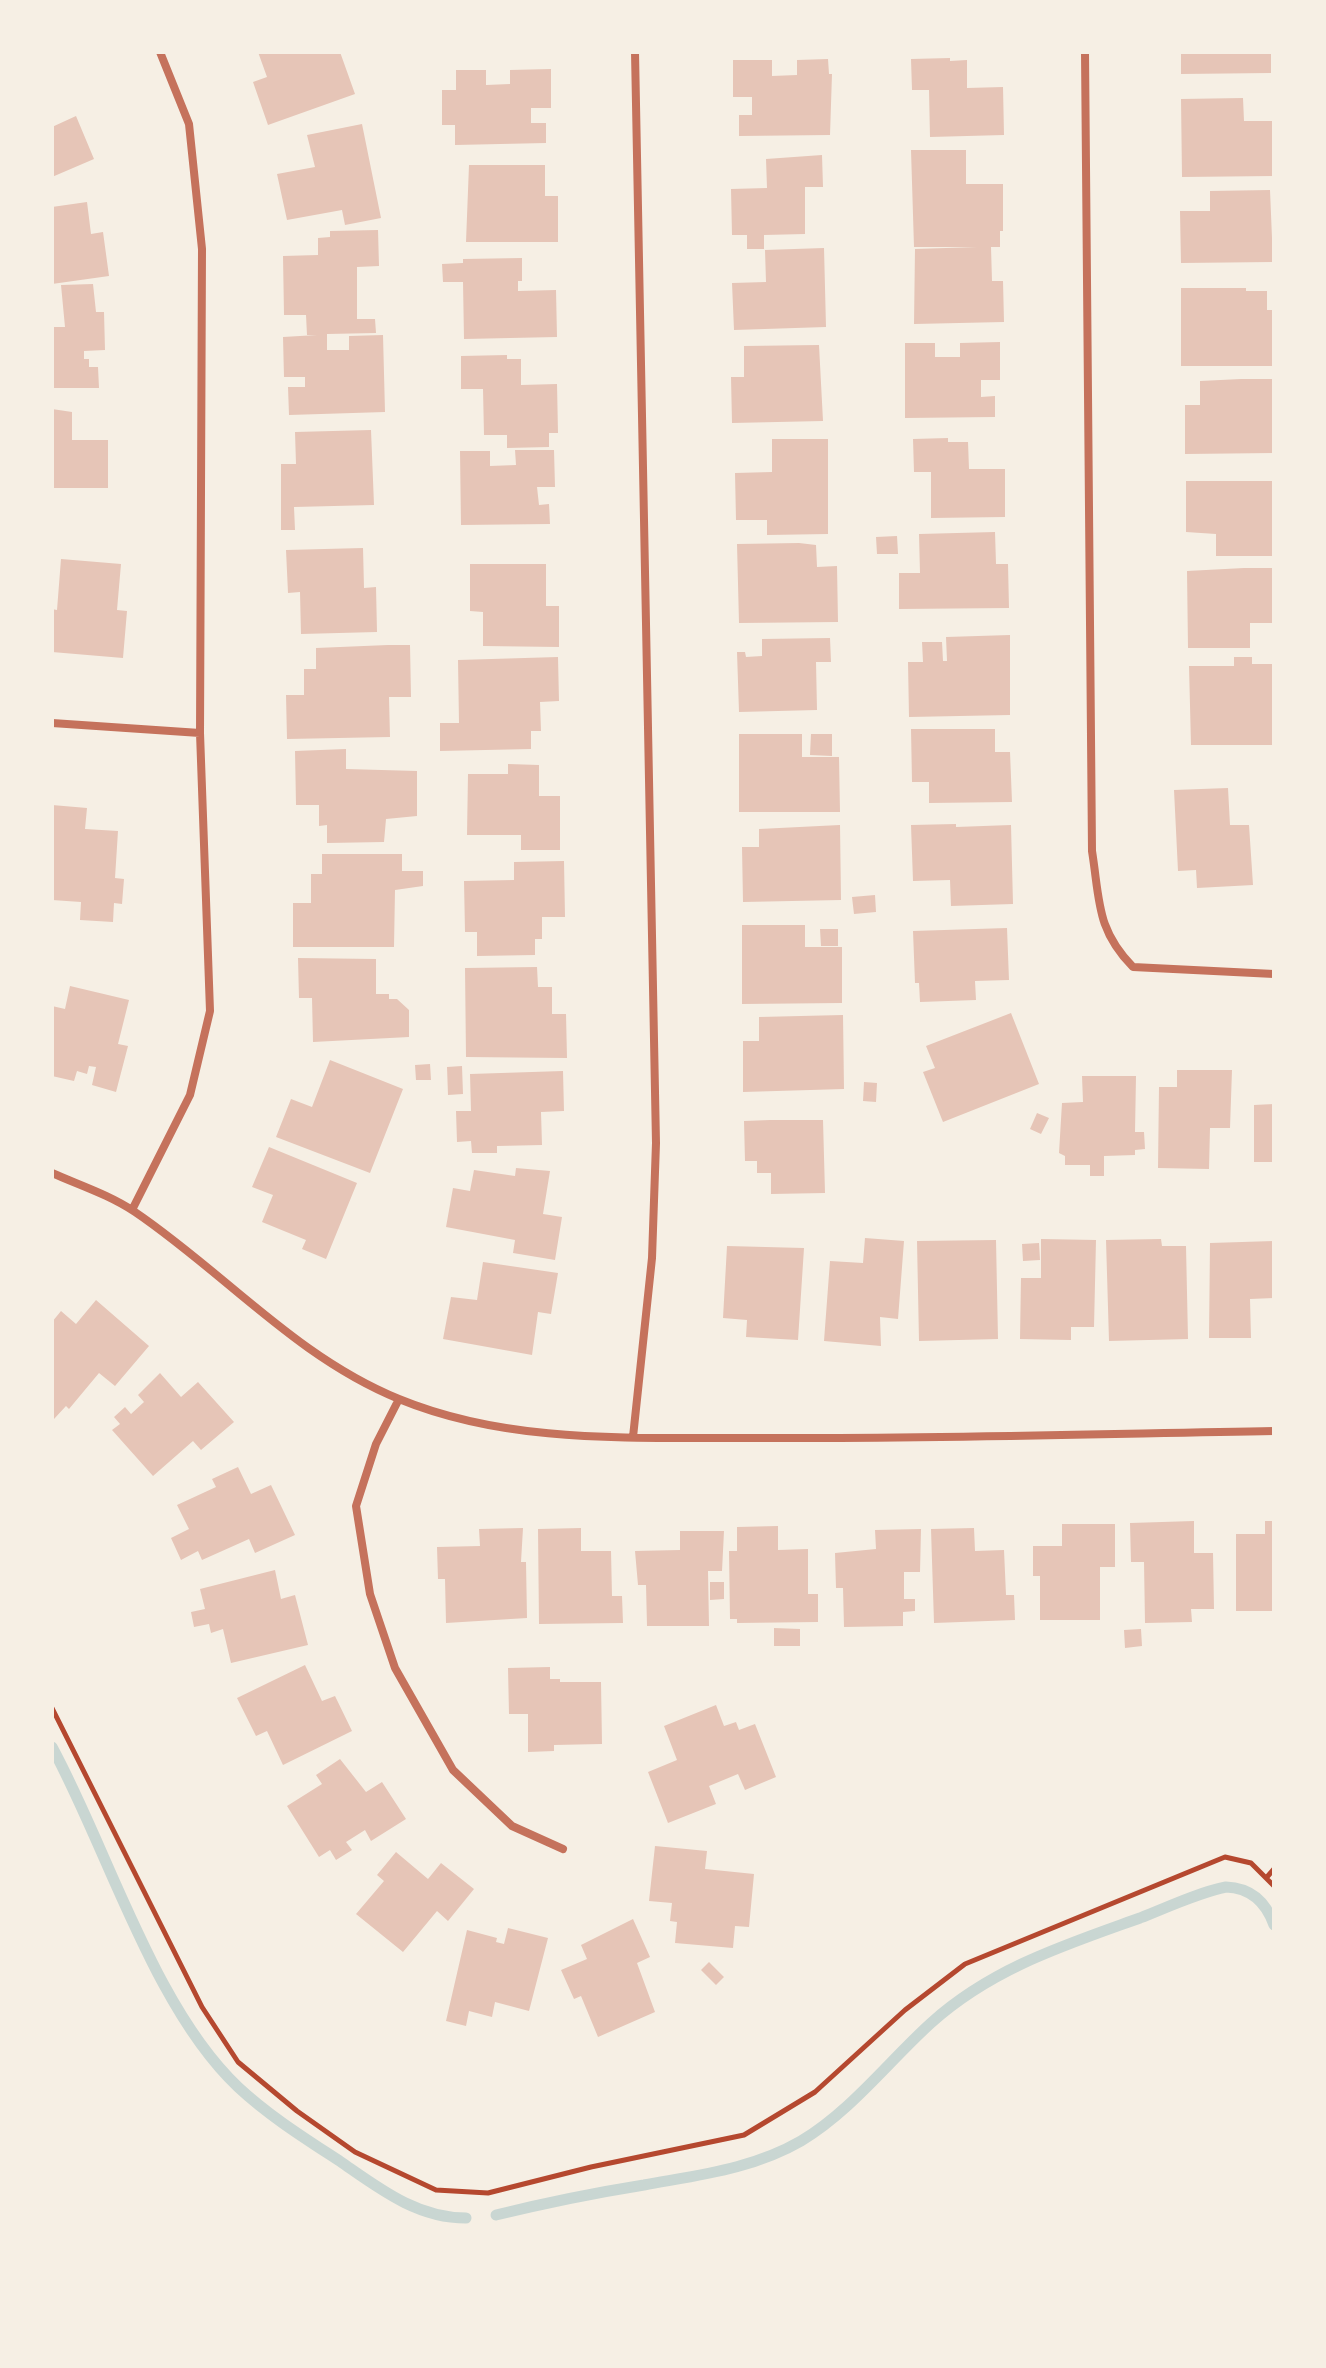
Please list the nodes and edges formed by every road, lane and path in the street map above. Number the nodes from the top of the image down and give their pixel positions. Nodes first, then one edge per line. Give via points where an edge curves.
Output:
1 (160, 52) edge
2 (635, 52) edge
3 (1085, 52) edge
4 (52, 723) edge
5 (200, 733) junction
6 (1274, 974) edge
7 (52, 1173) edge
8 (132, 1210) junction
9 (399, 1399) junction
10 (1274, 1431) edge
11 (633, 1437) junction
12 (52, 1708) edge
13 (563, 1849) dead end
14 (1274, 1869) edge
15 (1267, 1877) junction
16 (1274, 1886) edge

1 - 5 street via 189,124 202,249
2 - 11 street via 656,1143 652,1258
3 - 6 street via 1092,851 1104,928 1133,967
4 - 5 street
5 - 8 street via 210,1011 190,1095
7 - 8 street
8 - 9 street via 329,1364
9 - 11 street via 473,1422 548,1434
9 - 13 street via 376,1444 356,1506 370,1594 395,1668 453,1770 512,1826
10 - 11 street
12 - 15 path via 202,2007 238,2062 355,2152 436,2190 488,2193 744,2135 815,2092 965,1964 1225,1857 1251,1863
14 - 15 path
15 - 16 path

